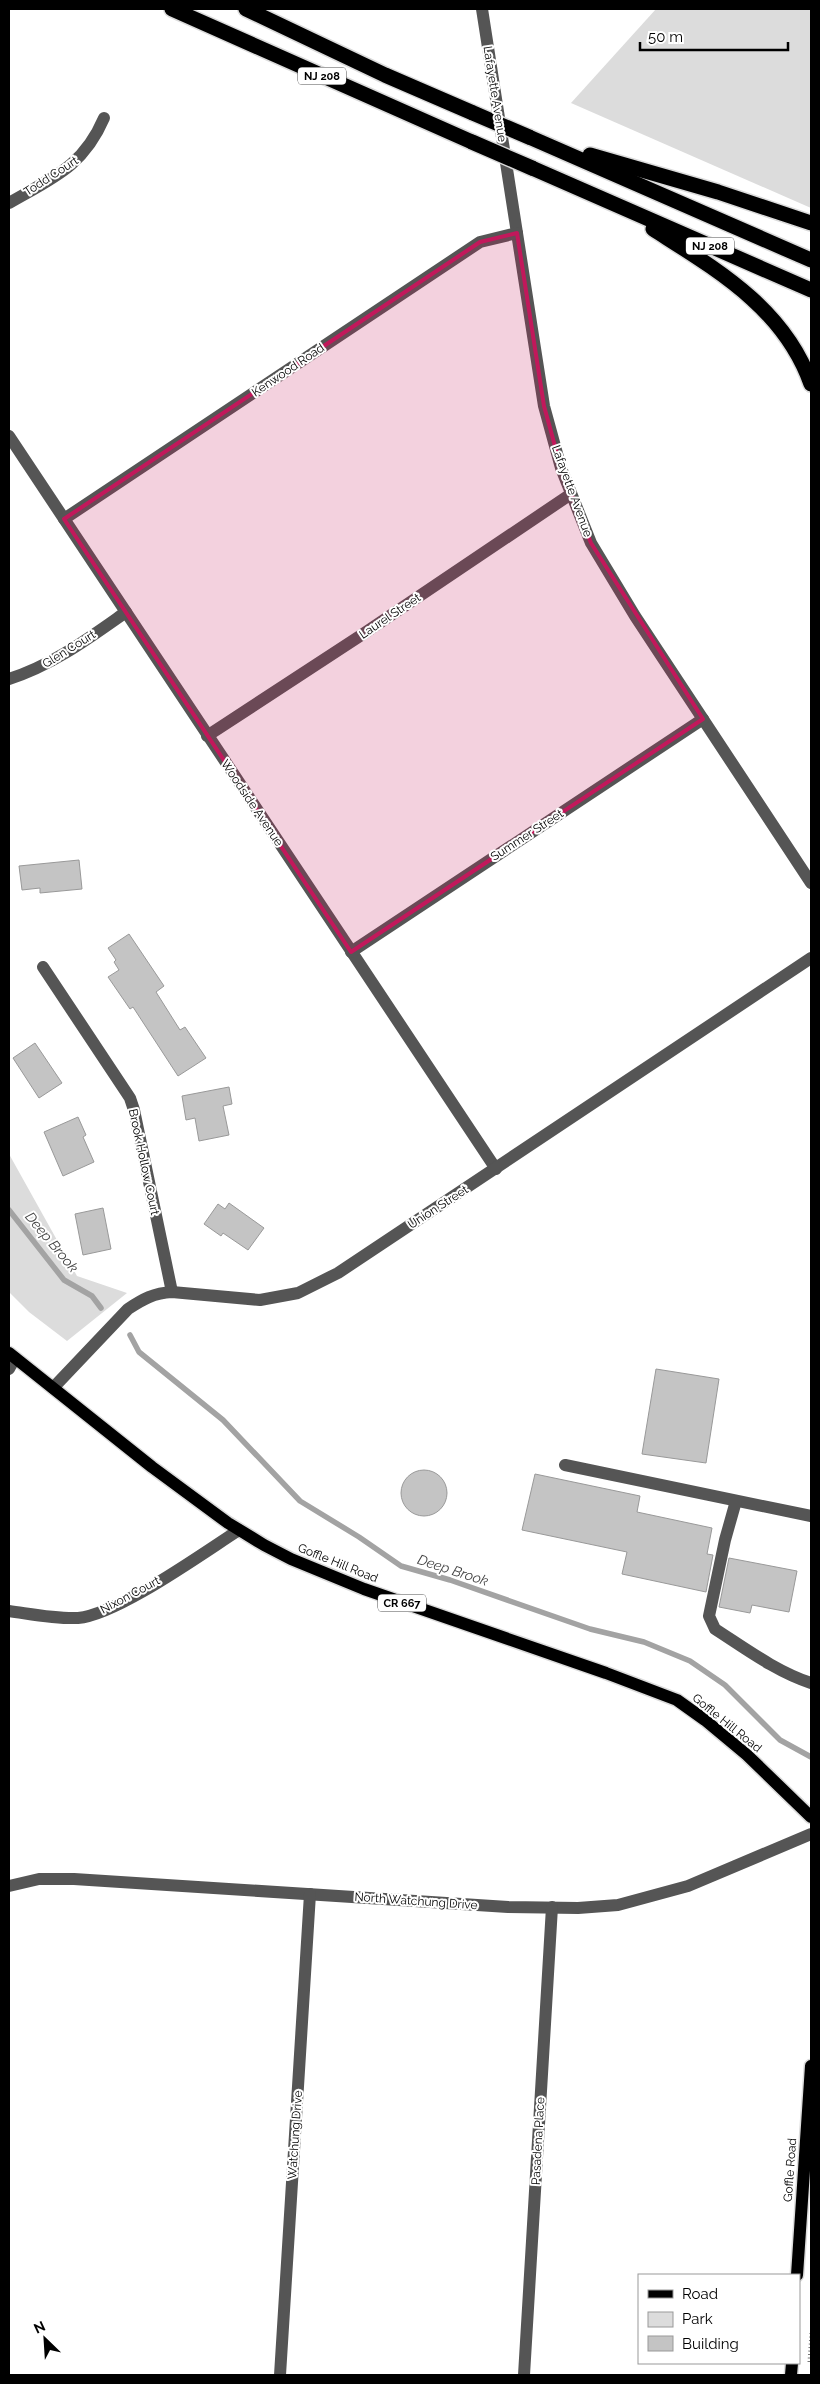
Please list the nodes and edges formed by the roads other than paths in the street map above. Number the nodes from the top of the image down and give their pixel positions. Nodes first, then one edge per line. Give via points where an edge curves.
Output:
1 (172, 9) edge
2 (246, 9) edge
3 (482, 9) edge
4 (104, 118) dead end
5 (528, 137) junction
6 (610, 202) junction
7 (9, 203) edge
8 (811, 223) edge
9 (517, 233) junction
10 (811, 260) edge
11 (811, 290) edge
12 (811, 384) edge
13 (9, 436) edge
14 (571, 494) junction
15 (64, 520) junction
16 (126, 612) junction
17 (9, 680) edge
18 (703, 719) junction
19 (207, 736) junction
20 (811, 883) edge
21 (350, 952) junction
22 (811, 958) edge
23 (43, 967) dead end
24 (496, 1169) junction
25 (172, 1292) junction
26 (10, 1360) edge
27 (52, 1388) junction
28 (565, 1465) dead end
29 (736, 1501) junction
30 (811, 1516) edge
31 (239, 1530) junction
32 (9, 1611) edge
33 (811, 1683) edge
34 (811, 1817) edge
35 (811, 1834) edge
36 (9, 1886) edge
37 (310, 1894) junction
38 (552, 1907) junction
39 (811, 2066) edge
40 (797, 2274) edge
41 (280, 2375) edge
42 (524, 2375) edge

1 - 6 highway, NJ 208, bridge
2 - 5 highway, NJ 208, bridge via 376,71
3 - 9 street, Lafayette Avenue
4 - 7 street, Todd Court via 83,155 65,170
5 - 8 highway via 718,192
5 - 10 highway, NJ 208
6 - 11 highway, NJ 208
6 - 12 highway via 747,292 782,331
9 - 14 street, Lafayette Avenue via 544,406
9 - 15 street, Kenwood Road via 480,242
13 - 15 street, Woodside Avenue
14 - 18 street, Lafayette Avenue via 591,544
14 - 19 street, Laurel Street
15 - 16 street, Woodside Avenue
16 - 17 street, Glen Court via 75,648 30,673
16 - 19 street, Woodside Avenue
18 - 20 street, Lafayette Avenue
18 - 21 street, Summer Street
19 - 21 street, Woodside Avenue
21 - 24 street, Woodside Avenue
22 - 24 street, Union Street
23 - 25 street, Brook Hollow Court via 130,1098
24 - 25 street, Union Street via 338,1273 298,1293 260,1300
25 - 27 street, Union Street via 158,1293 128,1309
26 - 27 main road, Goffle Hill Road / CR 667
27 - 31 main road, Goffle Hill Road / CR 667
28 - 29 street
29 - 30 street
29 - 33 street via 709,1616 715,1629 756,1656
31 - 32 street, Nixon Court via 107,1610 80,1618
31 - 34 main road, Goffle Hill Road / CR 667 via 291,1559 364,1589 677,1700 747,1755
35 - 38 street, North Watchung Drive via 688,1886 618,1905
36 - 37 street, North Watchung Drive via 39,1879 74,1879
37 - 38 street, North Watchung Drive
37 - 41 street, Watchung Drive
38 - 42 street, Pasadena Place
39 - 40 main road, Goffle Road

